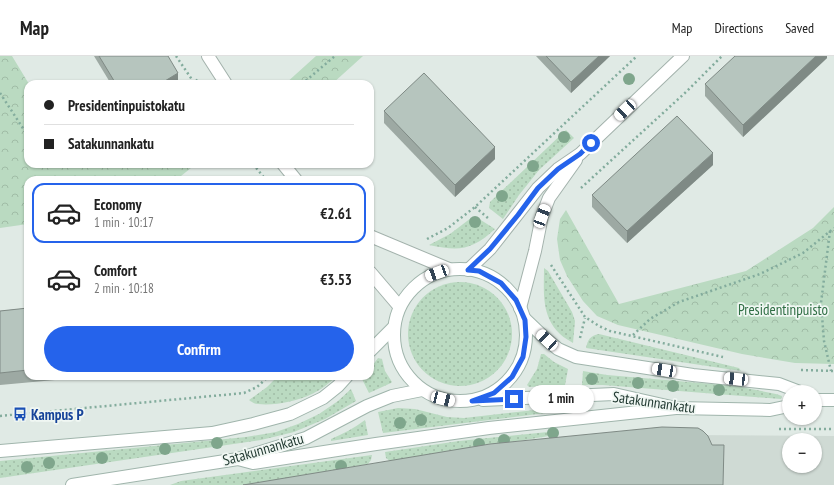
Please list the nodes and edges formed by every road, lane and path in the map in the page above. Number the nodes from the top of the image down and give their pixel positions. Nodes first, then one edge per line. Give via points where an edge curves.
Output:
1 (176, 56) edge
2 (208, 56) edge
3 (335, 56) edge
4 (637, 56) edge
5 (682, 56) edge
6 (722, 56) edge
7 (192, 80) edge
8 (223, 80) edge
9 (307, 80) edge
10 (0, 94) edge
11 (24, 130) edge
12 (580, 154) junction
13 (256, 168) edge
14 (286, 168) edge
15 (263, 176) edge
16 (293, 176) edge
17 (578, 191) dead end
18 (834, 228) edge
19 (830, 231) junction
20 (374, 238) edge
21 (407, 251) junction
22 (552, 259) dead end
23 (553, 266) dead end
24 (448, 269) junction
25 (468, 270) junction
26 (374, 277) edge
27 (399, 306) junction
28 (522, 314) junction
29 (585, 317) dead end
30 (393, 328) junction
31 (632, 336) junction
32 (374, 347) edge
33 (724, 358) dead end
34 (799, 370) dead end
35 (833, 371) edge
36 (265, 380) edge
37 (343, 380) edge
38 (782, 385) edge
39 (422, 390) junction
40 (822, 400) edge
41 (834, 400) edge
42 (472, 401) junction
43 (782, 407) edge
44 (676, 408) junction
45 (0, 416) edge
46 (778, 429) dead end
47 (834, 429) edge
48 (0, 451) edge
49 (238, 460) junction
50 (72, 485) edge

1 - 7 path
2 - 8 main road
3 - 9 path
4 - 21 path via 475,208 448,228
5 - 12 main road
6 - 17 path
10 - 11 path
12 - 25 main road via 558,169 538,188 490,249
12 - 28 main road via 549,198 544,210
13 - 15 path
14 - 16 main road
18 - 19 path
19 - 31 path via 803,252 760,274 679,302 650,319
19 - 35 path via 821,303 824,341
20 - 21 main road
21 - 24 main road
22 - 23 path
24 - 25 main road
24 - 27 main road via 426,277 409,292
25 - 28 main road via 479,271 501,283 516,300
26 - 27 main road
27 - 30 main road
28 - 38 main road via 558,349 576,356 693,375
28 - 42 main road via 526,337 523,357 512,377 494,393
29 - 31 path via 610,331
30 - 32 main road
30 - 39 main road via 396,355 408,379
31 - 33 path
34 - 35 path
36 - 45 path via 244,393
37 - 48 main road, Satakunnankatu via 323,398 290,414 212,433
39 - 42 main road via 452,402
39 - 49 main road, Satakunnankatu via 392,396 306,438
40 - 41 main road
42 - 44 main road, Satakunnankatu via 614,394
43 - 44 main road, Satakunnankatu via 770,410
44 - 49 main road via 489,428 253,463
46 - 47 path
49 - 50 main road, Satakunnankatu

